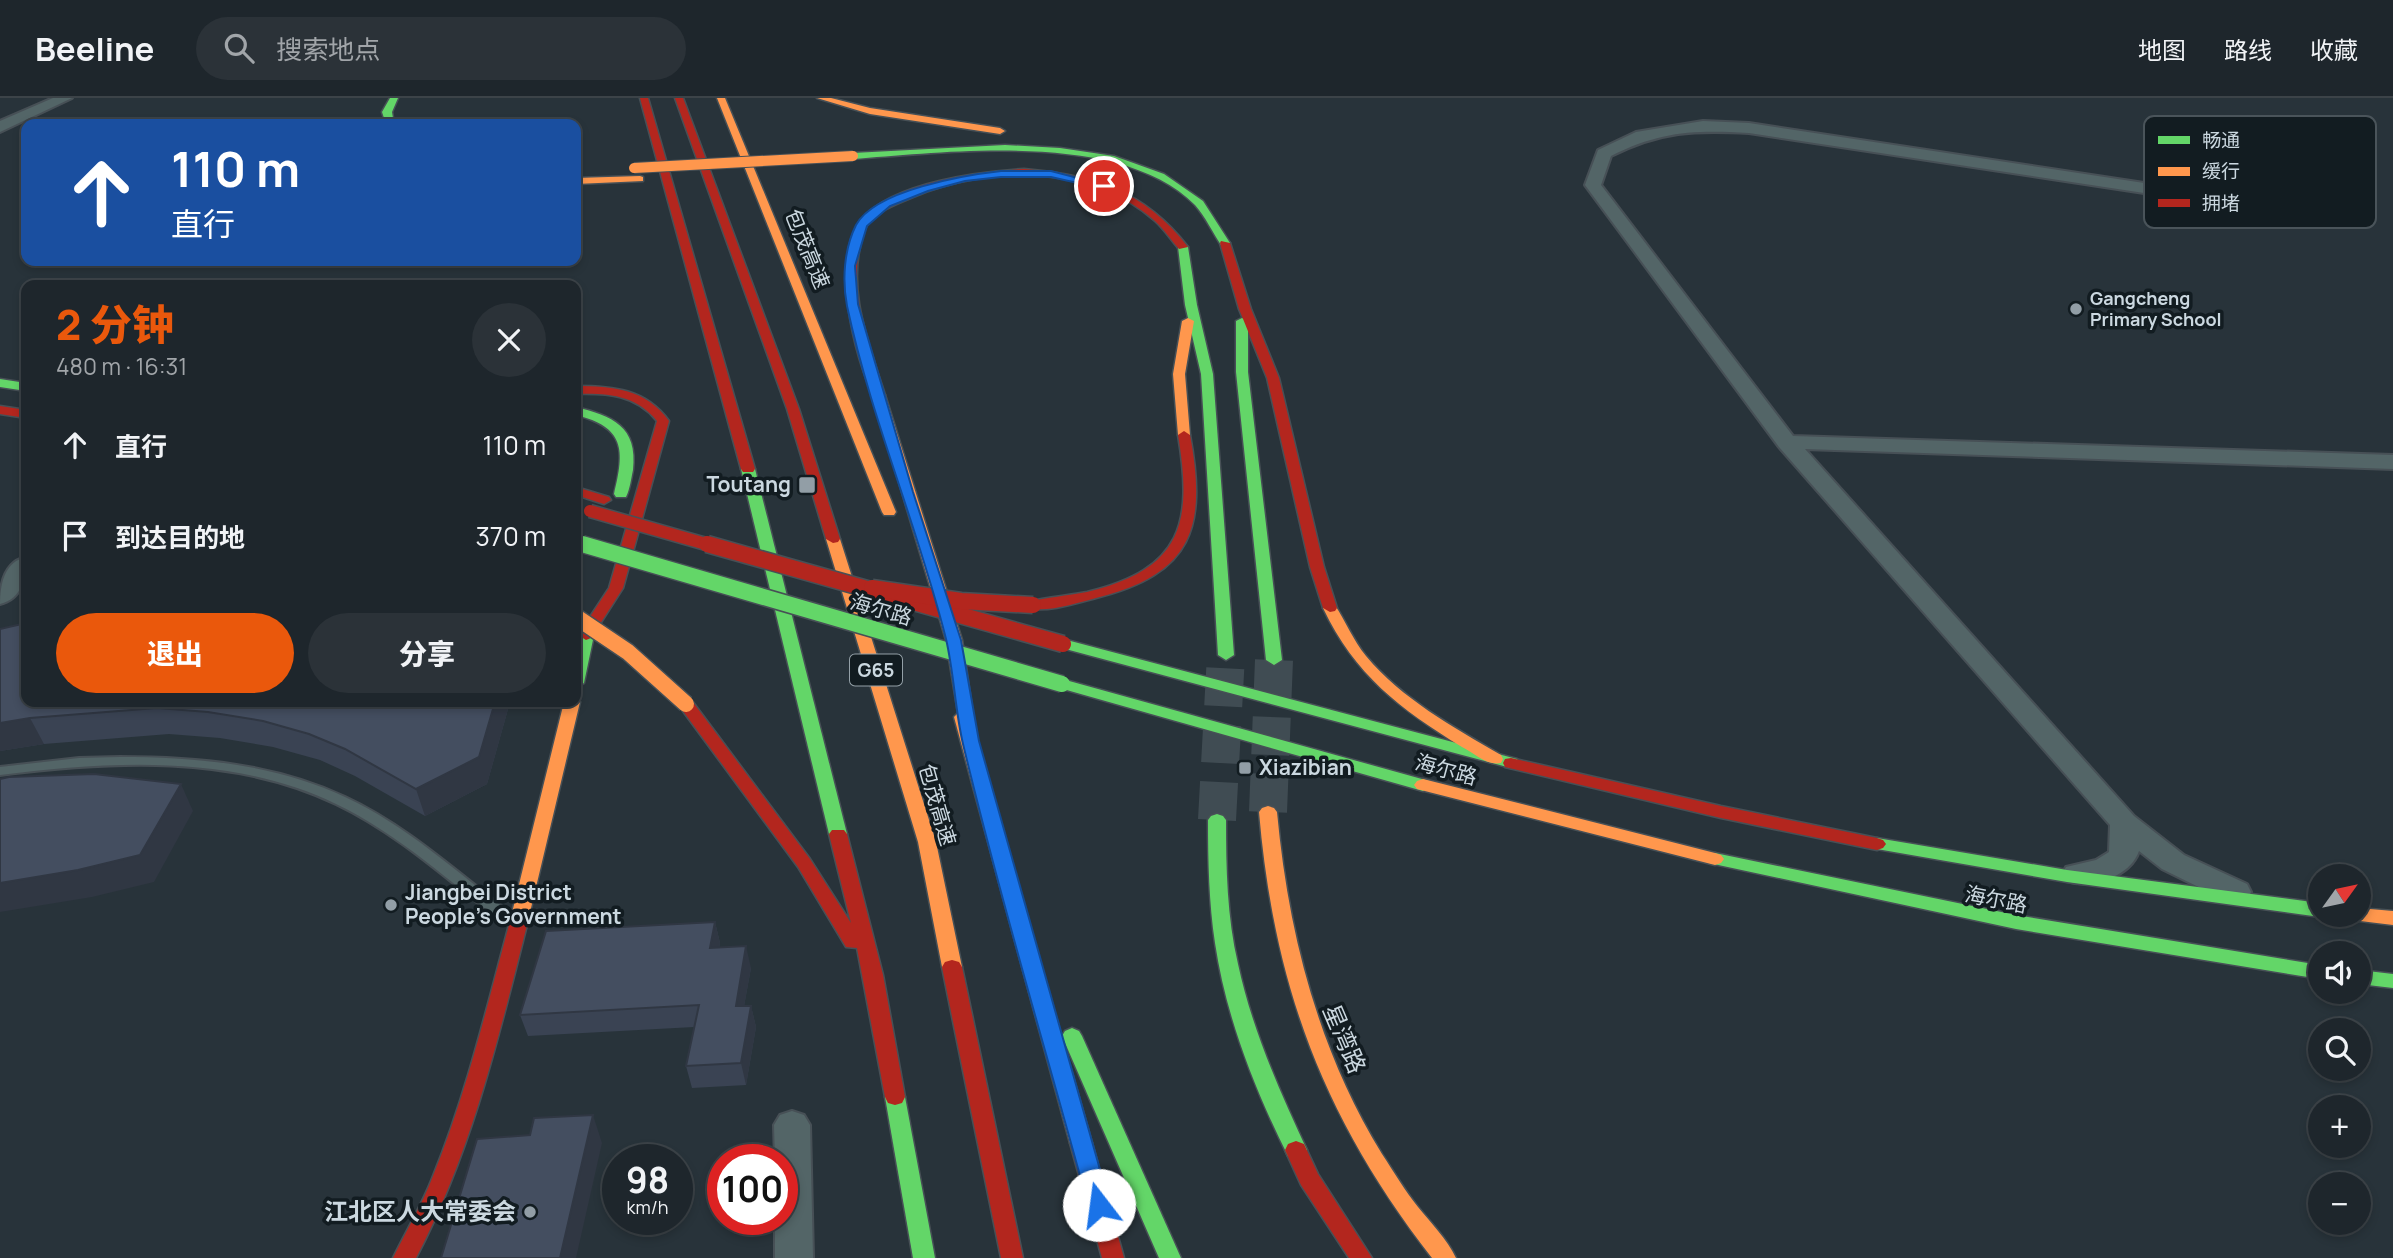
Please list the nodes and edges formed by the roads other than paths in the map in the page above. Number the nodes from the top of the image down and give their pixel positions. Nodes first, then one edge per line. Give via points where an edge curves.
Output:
1 (65, 98) edge
2 (394, 98) edge
3 (644, 98) edge
4 (679, 98) edge
5 (721, 98) edge
6 (821, 98) edge
7 (389, 119) edge
8 (0, 127) edge
9 (581, 169) edge
10 (637, 173) junction
11 (581, 180) edge
12 (1198, 182) dead end
13 (2144, 188) edge
14 (1227, 209) dead end
15 (1227, 245) junction
16 (1183, 246) junction
17 (1242, 301) junction
18 (1191, 305) junction
19 (0, 382) edge
20 (21, 384) edge
21 (581, 390) edge
22 (0, 410) edge
23 (581, 412) edge
24 (21, 413) edge
25 (1787, 442) junction
26 (2393, 462) edge
27 (581, 493) edge
28 (583, 509) edge
29 (896, 529) dead end
30 (581, 543) edge
31 (712, 545) junction
32 (21, 570) edge
33 (596, 572) dead end
34 (914, 579) dead end
35 (872, 588) junction
36 (0, 597) edge
37 (590, 597) dead end
38 (581, 622) edge
39 (581, 626) edge
40 (581, 629) edge
41 (1226, 656) tunnel mouth
42 (1273, 660) tunnel mouth
43 (571, 707) edge
44 (970, 741) junction
45 (1495, 759) junction
46 (0, 771) edge
47 (1268, 812) tunnel mouth
48 (1217, 820) tunnel mouth
49 (2124, 823) junction
50 (2060, 877) junction
51 (2261, 902) junction
52 (2308, 908) edge
53 (1017, 911) junction
54 (2371, 916) edge
55 (2393, 918) edge
56 (518, 926) junction
57 (2308, 970) edge
58 (873, 975) junction
59 (2371, 978) edge
60 (2393, 981) edge
61 (792, 1125) dead end
62 (404, 1258) edge
63 (794, 1258) edge
64 (924, 1258) edge
65 (1012, 1258) edge
66 (1113, 1258) edge
67 (1170, 1258) edge
68 (1361, 1258) edge
69 (1445, 1258) edge

1 - 8 street
2 - 7 main road
3 - 58 main road via 748,469
4 - 65 main road, 包茂高速 / G65 via 793,409 927,842
5 - 29 main road, 包茂高速
6 - 12 main road via 919,120 1095,147 1158,163
9 - 10 main road
10 - 11 main road
10 - 15 main road, bridge via 853,156 1048,151 1119,163 1170,180 1210,211
10 - 16 main road via 997,159 1066,165 1105,174 1163,201 1178,219
13 - 25 street via 1749,128 1703,126 1640,135 1604,153 1593,185
14 - 15 main road
15 - 17 main road
16 - 18 main road
16 - 44 main road via 1143,205 1118,191 1051,174 965,178 886,204 862,225 850,266 852,304 954,640
17 - 42 main road via 1242,372
17 - 45 main road via 1272,374 1324,597 1345,640 1378,681
18 - 35 main road, bridge via 1178,375 1191,507 1187,531 1175,555 1149,575 1080,600 1034,605 961,601
18 - 41 main road via 1207,374
19 - 20 main road
21 - 39 main road via 637,395 656,408 663,421 616,588
22 - 24 main road
23 - 33 main road via 619,426 629,443 629,469
25 - 26 street
25 - 49 street
27 - 31 main road via 677,523
28 - 31 main road, 海尔路, bridge
30 - 57 main road, 海尔路, bridge via 1544,819 1800,882 2080,937
31 - 35 main road, 海尔路, bridge
32 - 36 street
34 - 44 main road
35 - 45 main road, 海尔路, bridge
37 - 38 main road
40 - 58 main road, bridge via 628,652 686,704 804,863
43 - 56 main road
44 - 53 main road
45 - 50 main road, 海尔路 via 1816,832
46 - 56 lane via 140,760 236,767 318,790 380,824
47 - 69 main road, 星湾路 via 1272,880 1288,956 1319,1045 1371,1154 1430,1243
48 - 68 main road via 1217,887 1228,965 1258,1065 1308,1179
49 - 50 street via 2129,843 2116,864
49 - 51 street via 2173,862
50 - 51 main road, 海尔路
51 - 52 main road, 海尔路
53 - 66 main road
53 - 67 main road
54 - 55 main road
56 - 62 main road via 477,1080 435,1202
58 - 64 main road
59 - 60 main road
61 - 63 street

